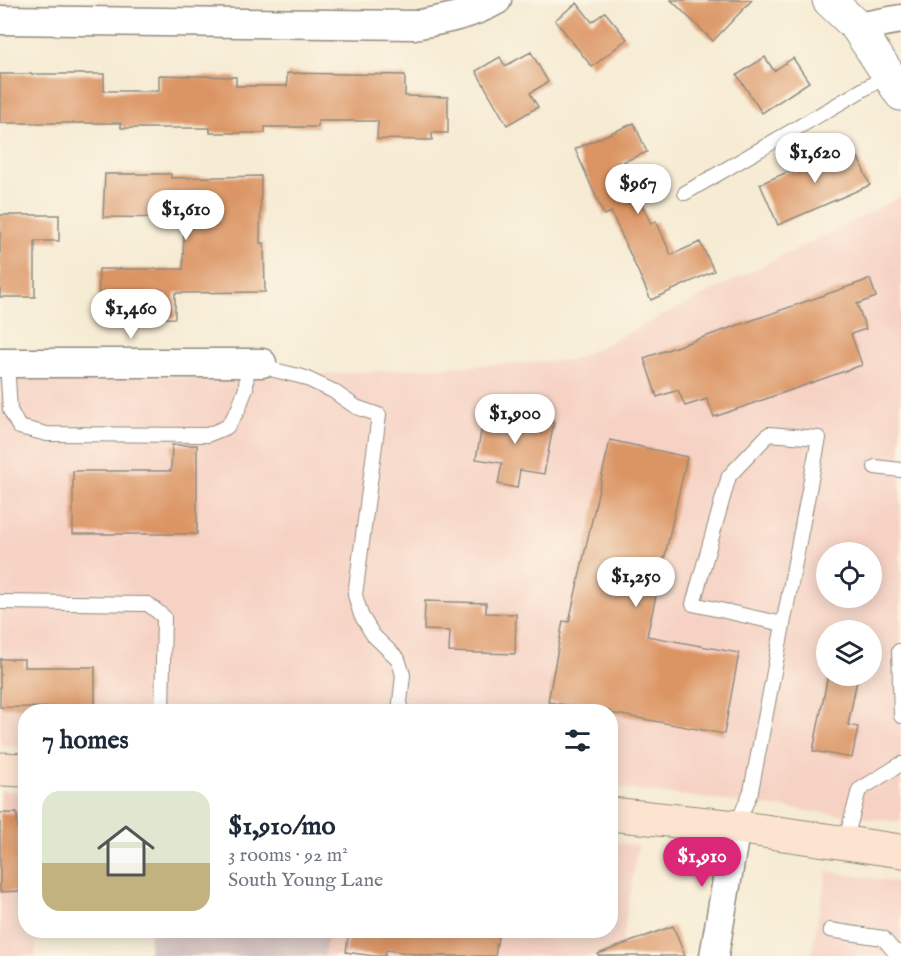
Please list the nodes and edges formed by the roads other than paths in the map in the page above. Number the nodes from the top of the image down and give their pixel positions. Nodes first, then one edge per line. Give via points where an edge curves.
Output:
1 (497, 0) edge
2 (830, 0) edge
3 (311, 12) edge
4 (901, 19) edge
5 (0, 20) edge
6 (857, 27) junction
7 (895, 84) edge
8 (685, 193) dead end
9 (4, 363) edge
10 (254, 363) junction
11 (875, 467) dead end
12 (901, 470) edge
13 (0, 602) edge
14 (783, 624) junction
15 (901, 651) edge
16 (162, 704) edge
17 (400, 704) edge
18 (901, 716) edge
19 (901, 764) edge
20 (0, 769) edge
21 (18, 770) edge
22 (618, 815) edge
23 (736, 827) junction
24 (845, 843) junction
25 (901, 851) edge
26 (830, 930) dead end
27 (901, 953) edge
28 (714, 956) edge

1 - 3 street via 450,19 414,25
2 - 6 street
3 - 5 street
4 - 6 street
6 - 7 street
7 - 8 lane
9 - 10 street
9 - 10 lane via 9,410 19,427 47,434 196,435 227,427 238,410
10 - 17 lane via 303,377 356,407 379,415 355,595 373,635 398,659 403,675
11 - 12 lane
13 - 16 lane via 148,604 164,617
14 - 14 lane via 819,438 770,434 729,476 693,604
14 - 23 lane via 751,791
15 - 18 lane
19 - 24 lane via 859,790
20 - 21 main road
22 - 23 main road
23 - 24 main road
23 - 28 street
24 - 25 main road
26 - 27 lane via 883,938

